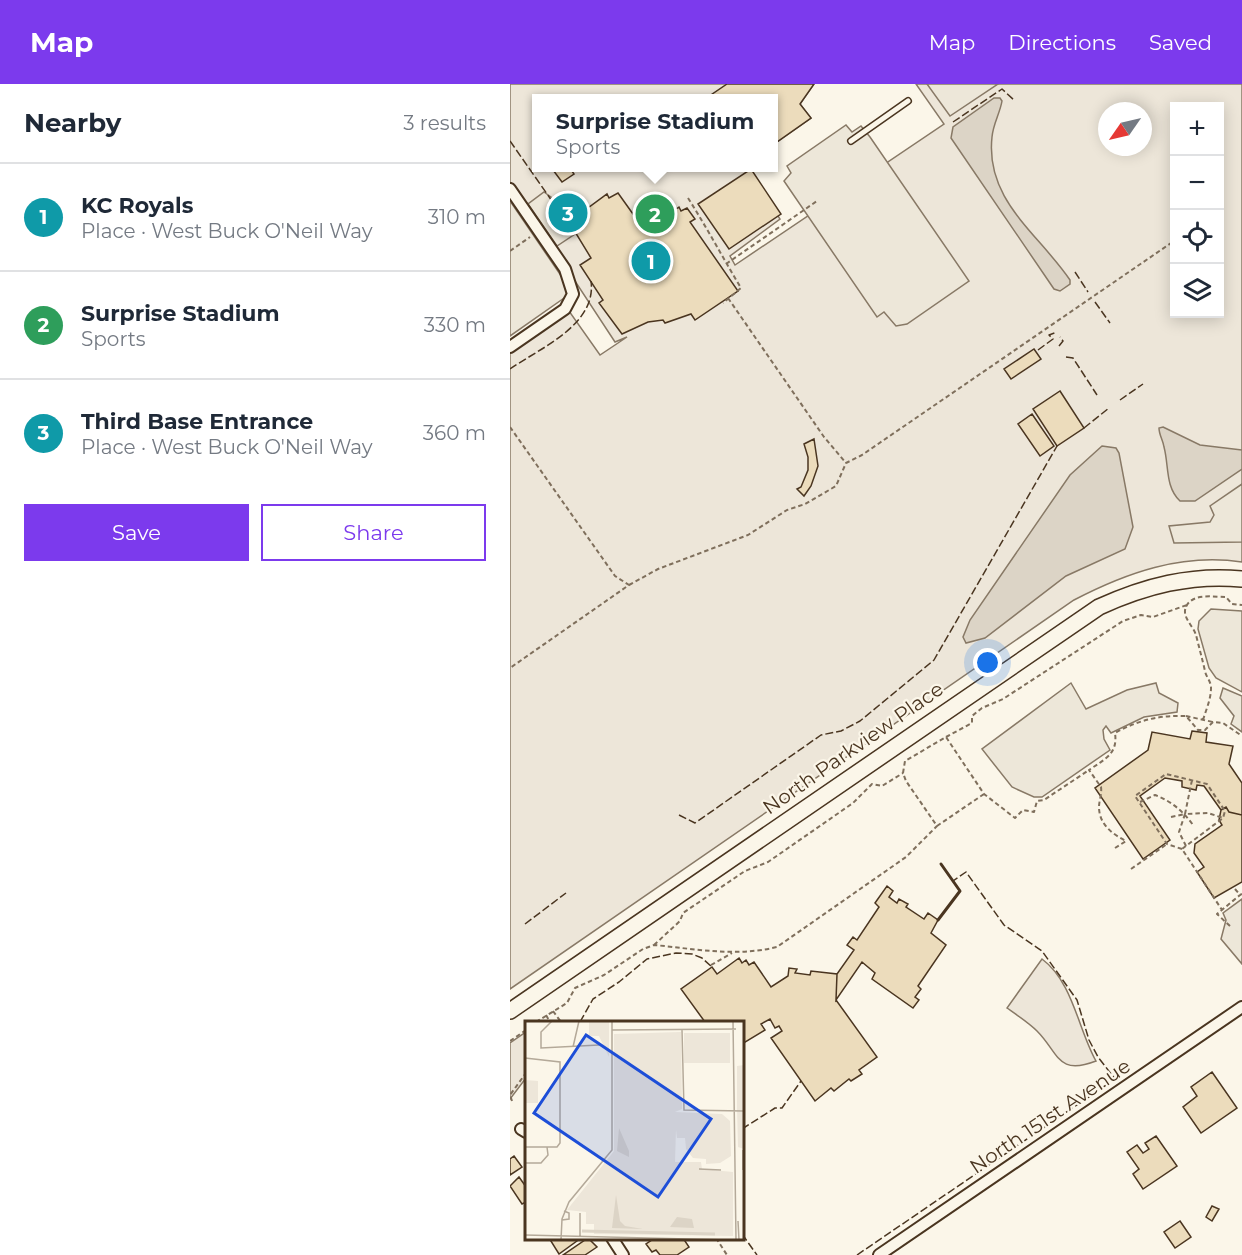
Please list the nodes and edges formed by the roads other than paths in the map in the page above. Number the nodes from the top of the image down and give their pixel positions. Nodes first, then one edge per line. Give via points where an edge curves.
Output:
1 (908, 101) dead end
2 (851, 141) dead end
3 (510, 189) edge
4 (510, 347) edge
5 (1242, 579) edge
6 (1242, 1006) edge
7 (510, 1011) edge
8 (613, 1240) edge
9 (624, 1255) edge
10 (879, 1255) edge

1 - 2 lane
3 - 4 street via 570,277 573,294 564,309
5 - 7 street, North Parkview Place via 1163,583 1141,588 1099,607
6 - 10 street, North 151st Avenue
8 - 9 street

